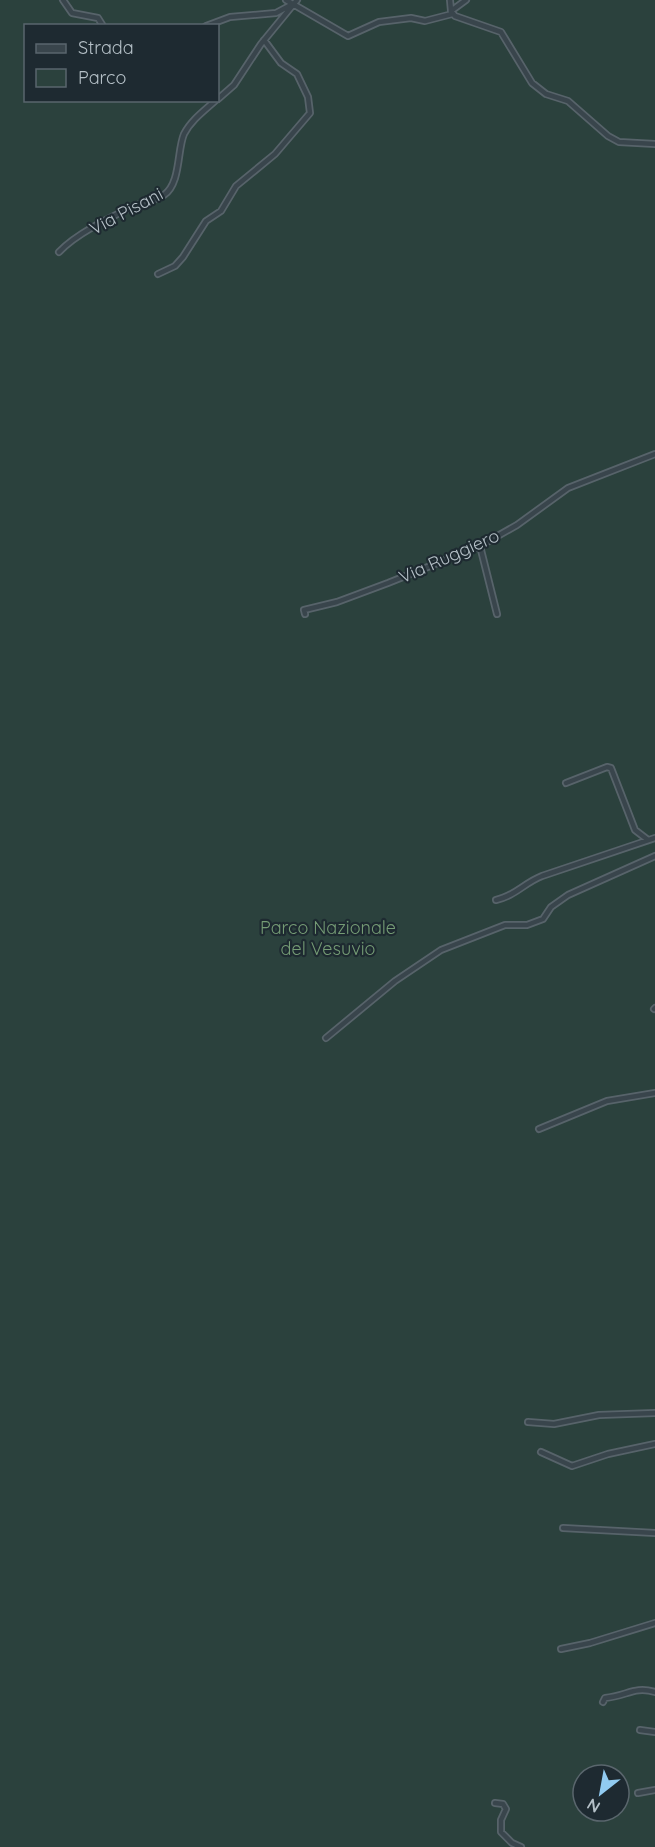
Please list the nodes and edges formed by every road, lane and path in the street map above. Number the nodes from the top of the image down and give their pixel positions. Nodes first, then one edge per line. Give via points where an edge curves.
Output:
1 (63, 0) edge
2 (286, 0) edge
3 (450, 0) edge
4 (466, 0) edge
5 (295, 2) edge
6 (452, 12) junction
7 (102, 24) edge
8 (211, 24) edge
9 (264, 40) junction
10 (219, 98) edge
11 (215, 102) edge
12 (655, 144) edge
13 (59, 252) dead end
14 (158, 274) dead end
15 (655, 454) edge
16 (480, 546) junction
17 (305, 614) dead end
18 (497, 614) dead end
19 (566, 783) dead end
20 (655, 838) edge
21 (648, 840) junction
22 (655, 856) edge
23 (496, 900) dead end
24 (326, 1038) dead end
25 (655, 1093) edge
26 (539, 1128) dead end
27 (655, 1413) edge
28 (528, 1422) dead end
29 (655, 1444) edge
30 (541, 1452) dead end
31 (563, 1528) dead end
32 (655, 1533) edge
33 (655, 1623) edge
34 (561, 1649) dead end
35 (655, 1692) edge
36 (603, 1702) dead end
37 (640, 1730) dead end
38 (655, 1732) edge
39 (655, 1790) edge
40 (638, 1793) dead end
41 (495, 1803) dead end
42 (521, 1847) edge

1 - 7 street via 72,13 98,18
2 - 5 street
3 - 6 street
4 - 6 street
5 - 6 street via 348,36 379,22 411,18 425,21
5 - 8 street via 276,13 230,17
5 - 9 street, Via Pisani
6 - 12 street via 501,32 532,83 546,94 568,101 609,136 619,142
9 - 10 street, Via Pisani via 234,85
9 - 14 street via 281,63 297,74 308,97 310,113 274,154 236,186 221,211 206,221 175,266
11 - 13 street, Via Pisani via 183,137 182,152 165,194 128,208
15 - 16 street, Via Ruggiero via 568,488
16 - 17 street, Via Ruggiero via 337,602 304,610
16 - 18 street
19 - 21 street via 611,768 635,830
20 - 21 street
21 - 23 street via 534,879 514,895
22 - 24 street via 568,895 551,907 543,919 527,925 505,925 441,950 394,981
25 - 26 street via 608,1101
27 - 28 street via 599,1415 554,1424
29 - 30 street via 572,1466
31 - 32 street
33 - 34 street
35 - 36 street via 636,1688
37 - 38 street
39 - 40 street
41 - 42 street via 506,1809 501,1832

